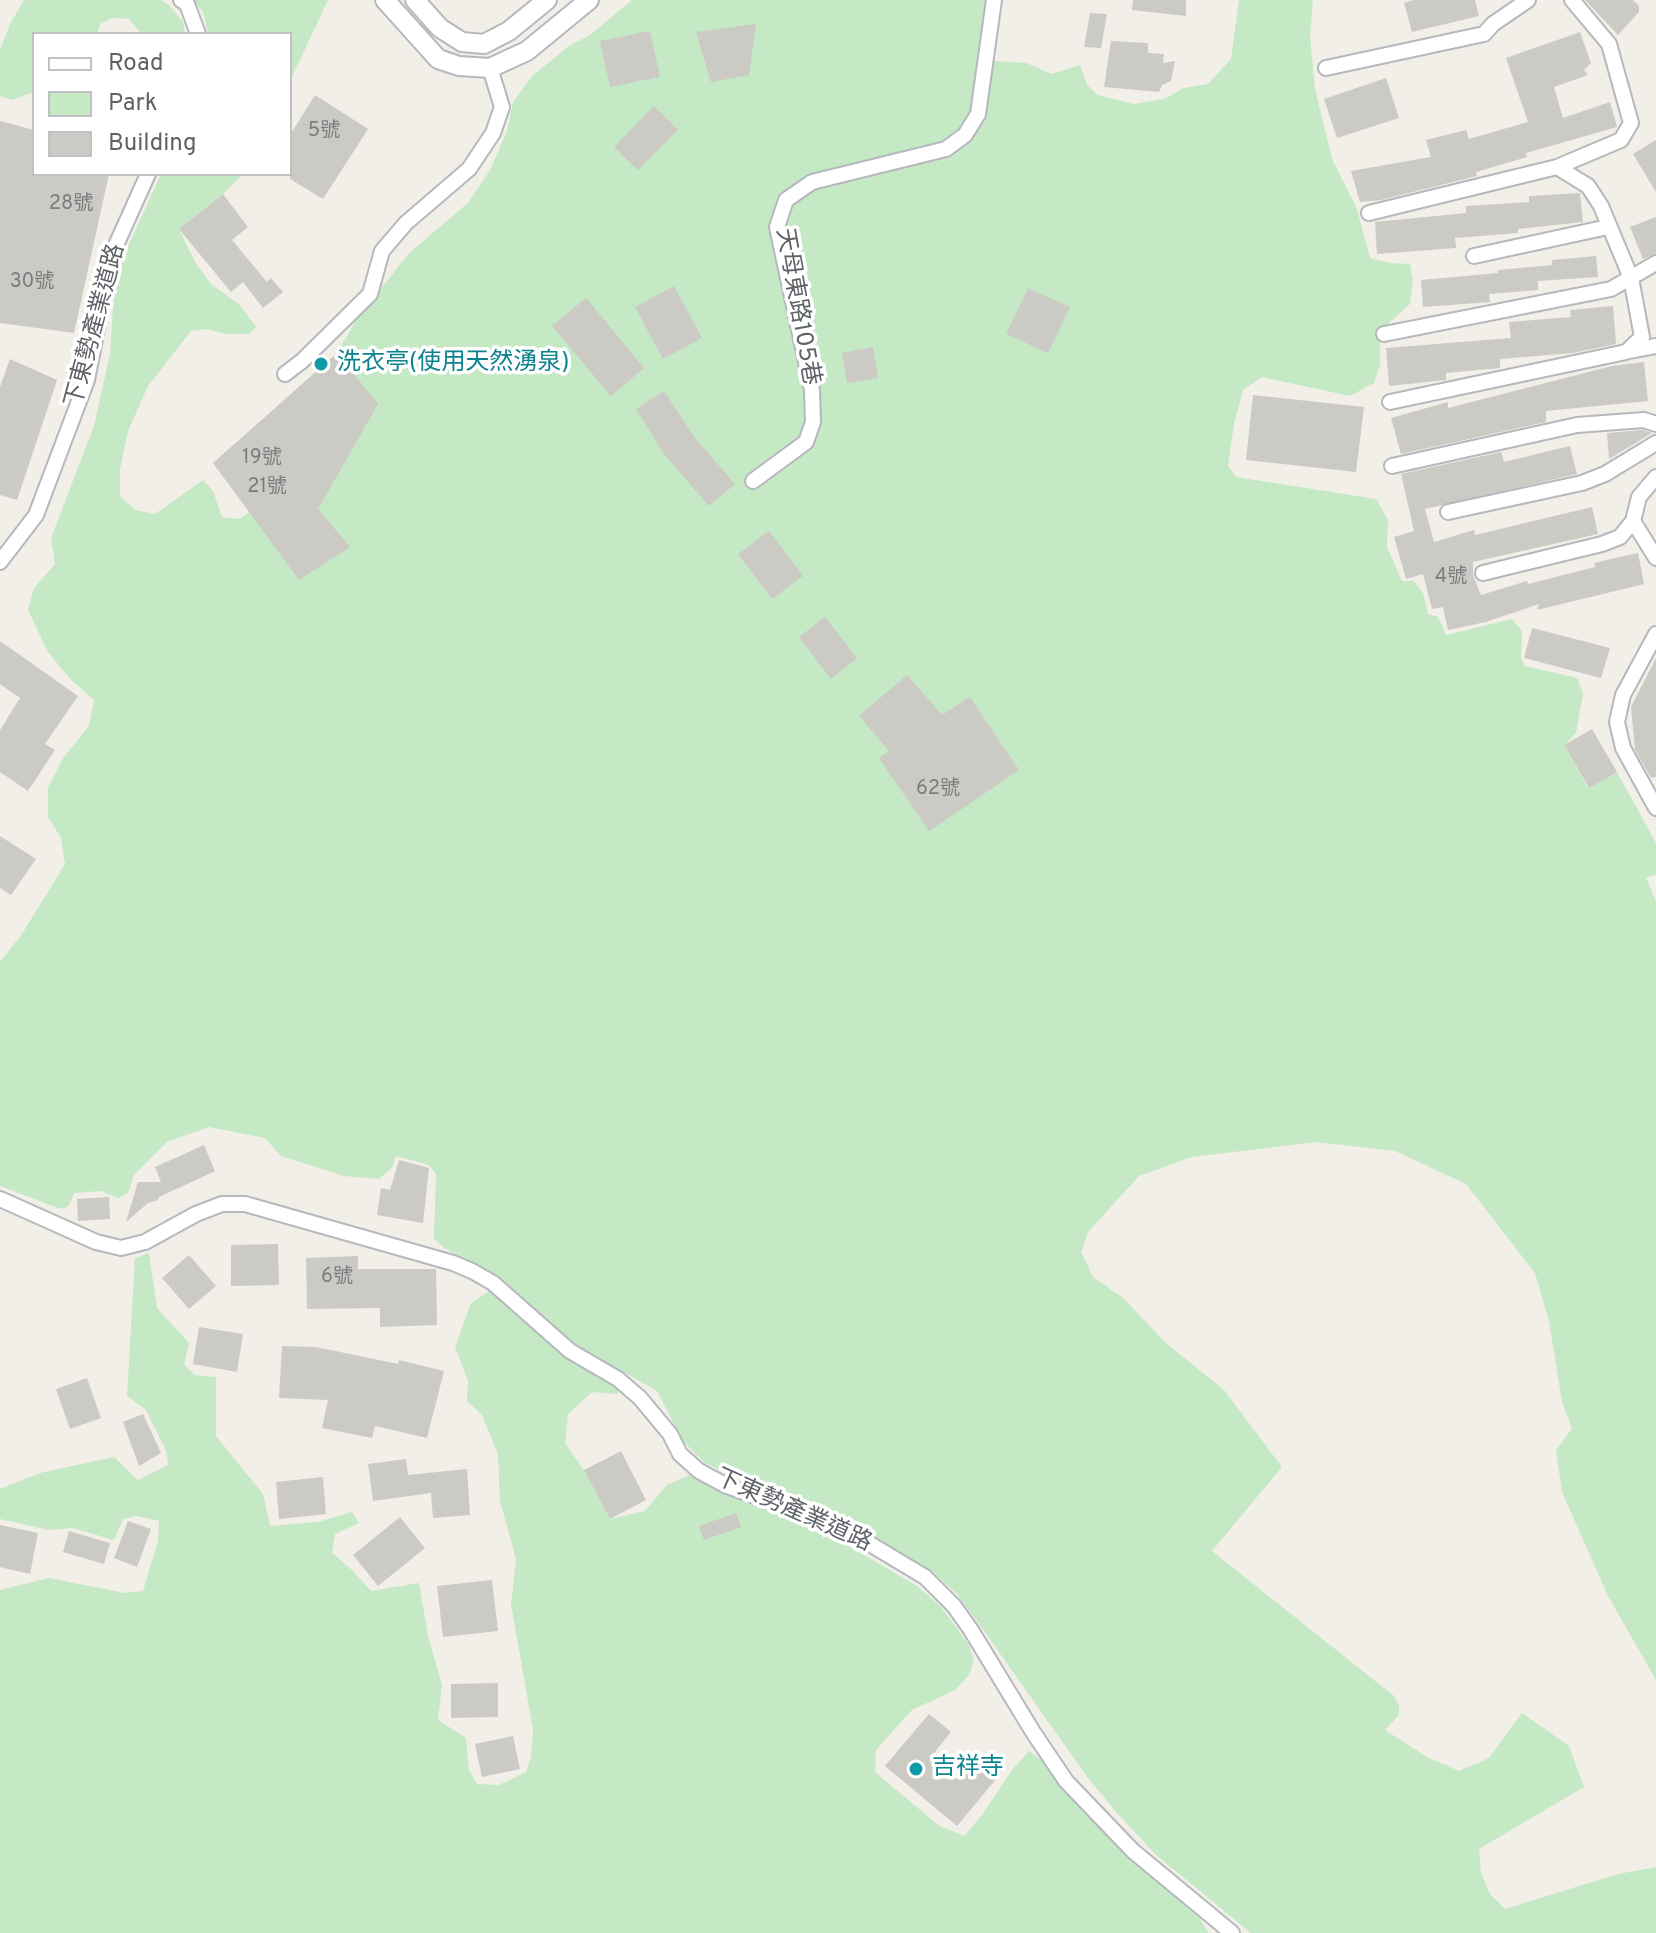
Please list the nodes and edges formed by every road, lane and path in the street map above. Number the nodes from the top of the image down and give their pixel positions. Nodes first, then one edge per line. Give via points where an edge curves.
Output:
1 (181, 0) edge
2 (385, 0) edge
3 (415, 0) edge
4 (547, 0) edge
5 (589, 0) edge
6 (994, 0) edge
7 (1528, 0) edge
8 (1572, 0) edge
9 (197, 32) edge
10 (490, 68) junction
11 (1326, 68) dead end
12 (1557, 167) junction
13 (147, 176) edge
14 (1369, 213) dead end
15 (1608, 227) junction
16 (1474, 256) dead end
17 (1656, 263) edge
18 (1631, 278) junction
19 (1384, 334) dead end
20 (1656, 346) edge
21 (1626, 352) junction
22 (285, 374) dead end
23 (1390, 402) dead end
24 (1656, 424) edge
25 (1656, 443) edge
26 (1392, 466) dead end
27 (1656, 477) edge
28 (753, 481) dead end
29 (1448, 512) dead end
30 (1633, 521) junction
31 (1656, 558) edge
32 (0, 562) edge
33 (1483, 573) dead end
34 (1656, 634) edge
35 (1656, 808) edge
36 (0, 1199) edge
37 (1232, 1933) edge

1 - 9 street
2 - 10 street via 438,59
3 - 4 street via 440,28 462,42 484,44
5 - 10 street via 527,51
6 - 28 street, 天母東路105巷 via 978,114 965,135 946,149 812,182 786,200 777,227 812,390 813,422 806,442
7 - 11 street via 1484,34
8 - 12 street via 1609,44 1631,123 1621,140
10 - 22 street via 502,107 493,133 469,169 406,223 382,251 370,294
12 - 14 street
12 - 15 street via 1588,186
13 - 32 street, 下東勢產業道路 via 112,254 87,380 36,515
15 - 16 street
15 - 18 street
17 - 18 street
18 - 19 street via 1611,289
18 - 21 street via 1642,337
20 - 21 street
21 - 23 street
24 - 26 street via 1644,420 1577,425
25 - 29 street via 1582,483
27 - 30 street via 1639,497
30 - 31 street
30 - 33 street via 1620,537 1602,544
34 - 35 street via 1623,695 1617,722 1623,748
36 - 37 street, 下東勢產業道路 via 121,1248 145,1242 222,1204 245,1204 453,1263 493,1283 570,1351 640,1398 680,1454 699,1471 860,1538 925,1577 954,1606 1066,1781 1133,1851

